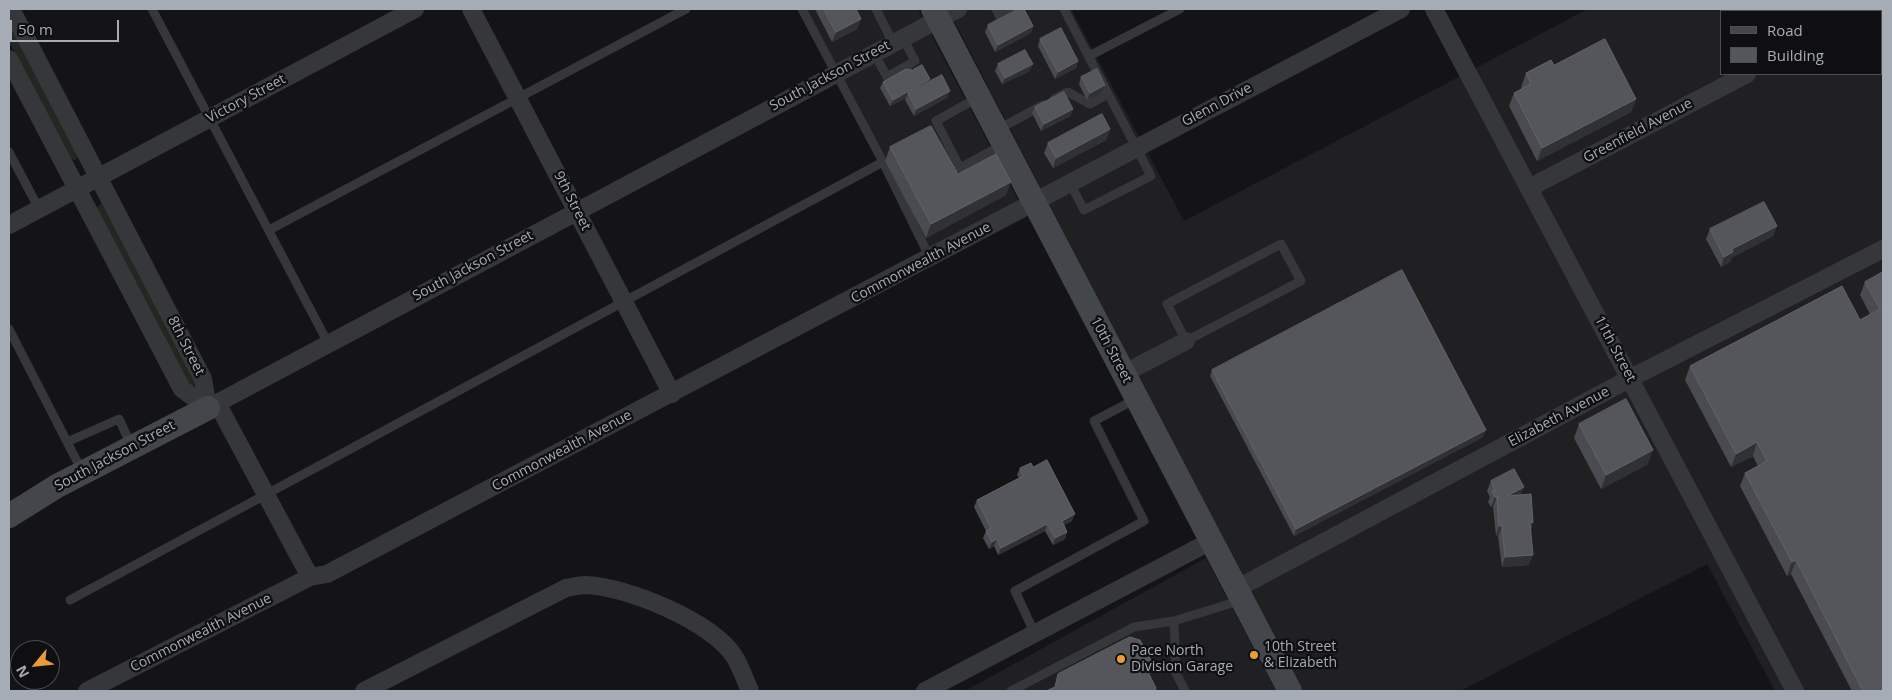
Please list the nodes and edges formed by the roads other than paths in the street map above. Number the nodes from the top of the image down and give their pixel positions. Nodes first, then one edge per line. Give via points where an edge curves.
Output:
1 (11, 9) edge
2 (152, 9) edge
3 (416, 9) edge
4 (471, 9) edge
5 (686, 9) edge
6 (802, 9) edge
7 (876, 9) edge
8 (996, 9) edge
9 (1015, 9) edge
10 (1064, 9) edge
11 (1180, 9) edge
12 (1401, 9) edge
13 (1434, 9) edge
14 (943, 12) edge
15 (898, 40) junction
16 (874, 53) junction
17 (1089, 56) junction
18 (9, 59) edge
19 (836, 72) junction
20 (1745, 75) edge
21 (1108, 94) junction
22 (518, 97) junction
23 (979, 97) junction
24 (210, 118) junction
25 (1000, 137) junction
26 (1136, 148) junction
27 (9, 152) edge
28 (884, 162) junction
29 (99, 177) junction
30 (1070, 183) junction
31 (1529, 188) junction
32 (76, 189) junction
33 (1034, 202) junction
34 (39, 209) junction
35 (577, 211) junction
36 (9, 225) edge
37 (269, 230) junction
38 (1883, 249) edge
39 (930, 258) junction
40 (624, 302) junction
41 (9, 329) edge
42 (1186, 341) junction
43 (328, 343) junction
44 (1123, 374) junction
45 (1631, 378) junction
46 (672, 394) junction
47 (1136, 398) junction
48 (213, 405) junction
49 (67, 442) junction
50 (132, 447) junction
51 (84, 473) junction
52 (266, 495) junction
53 (9, 516) edge
54 (1211, 541) junction
55 (310, 577) junction
56 (1239, 595) junction
57 (70, 600) dead end
58 (1174, 621) junction
59 (1035, 634) junction
60 (87, 691) edge
61 (364, 691) edge
62 (750, 691) edge
63 (925, 691) edge
64 (1011, 691) edge
65 (1186, 691) edge
66 (1290, 691) edge
67 (1794, 691) edge

1 - 29 street, 8th Street
2 - 24 lane
3 - 24 street, Victory Street
4 - 22 street, 9th Street
5 - 22 lane
6 - 19 lane
7 - 15 lane
8 - 9 lane via 1000,17
10 - 17 lane
11 - 17 lane
12 - 26 street, Glenn Drive
13 - 31 street, 11th Street
14 - 15 street, South Jackson Street
14 - 23 street, 10th Street
15 - 16 street, South Jackson Street
15 - 16 lane via 915,61 887,76
16 - 19 street, South Jackson Street
17 - 21 lane
18 - 32 street, 8th Street
19 - 28 lane
19 - 35 street, South Jackson Street
20 - 31 street, Greenfield Avenue
21 - 25 lane via 1090,104 1068,92
21 - 26 lane
22 - 35 street, 9th Street
22 - 37 lane
23 - 25 street, 10th Street
23 - 25 lane via 936,121 960,168
24 - 29 street, Victory Street
24 - 37 lane
25 - 33 street, 10th Street
26 - 30 street, Glenn Drive
26 - 30 lane via 1151,176 1084,210
27 - 34 lane
28 - 39 lane
28 - 40 lane
29 - 32 street, Victory Street
29 - 48 street, 8th Street via 203,378
30 - 33 street, Glenn Drive
31 - 45 street, 11th Street
32 - 34 street, Victory Street
32 - 48 street, 8th Street via 182,389
33 - 39 street, Commonwealth Avenue
33 - 44 street, 10th Street
34 - 36 street, Victory Street
35 - 40 street, 9th Street
35 - 43 street, South Jackson Street
37 - 43 lane
38 - 45 street, Elizabeth Avenue
39 - 46 street, Commonwealth Avenue
40 - 46 street, 9th Street
40 - 52 lane
41 - 49 lane
42 - 42 lane via 1301,281 1281,244 1167,304
42 - 44 street
43 - 48 street, South Jackson Street
44 - 47 street, 10th Street
45 - 56 street, Elizabeth Avenue
45 - 67 street, 11th Street
46 - 55 street, Commonwealth Avenue via 327,574
47 - 54 street, 10th Street
47 - 59 lane via 1094,421 1144,521 1015,591
48 - 50 street, South Jackson Street
48 - 52 street, 8th Street
49 - 50 lane via 119,419
49 - 51 lane
50 - 51 street, South Jackson Street
51 - 53 street, South Jackson Street
52 - 55 street, 8th Street
52 - 57 lane
54 - 56 street, 10th Street
54 - 59 street
55 - 60 street, Commonwealth Avenue
56 - 58 lane
56 - 66 street, 10th Street
58 - 64 lane via 1134,627
58 - 65 lane via 1176,673
59 - 63 street
61 - 62 street via 566,588 585,585 616,590 681,614 715,636 734,656

